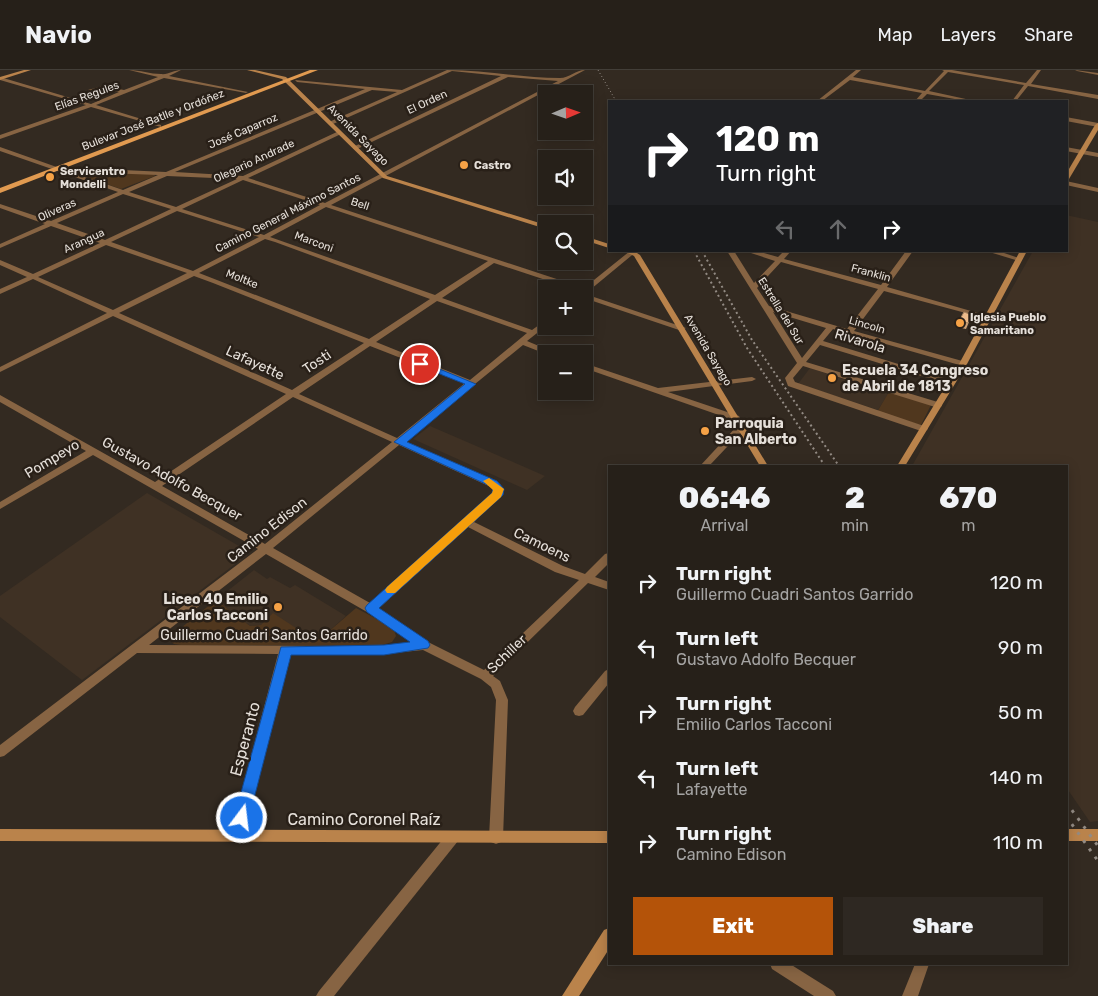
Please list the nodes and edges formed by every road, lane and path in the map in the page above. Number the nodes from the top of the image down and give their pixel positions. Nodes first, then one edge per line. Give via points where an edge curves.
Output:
1 (29, 70) edge
2 (131, 70) edge
3 (179, 70) edge
4 (249, 70) edge
5 (304, 70) edge
6 (314, 70) edge
7 (452, 70) edge
8 (583, 70) edge
9 (859, 70) edge
10 (947, 70) edge
11 (1039, 70) edge
12 (1077, 70) edge
13 (1098, 74) edge
14 (507, 75) junction
15 (164, 77) junction
16 (1, 78) edge
17 (849, 78) junction
18 (286, 79) junction
19 (297, 80) dead end
20 (562, 80) junction
21 (1027, 85) junction
22 (372, 88) junction
23 (90, 91) dead end
24 (403, 91) junction
25 (126, 92) junction
26 (246, 92) junction
27 (926, 92) junction
28 (1098, 97) edge
29 (820, 100) edge
30 (918, 100) edge
31 (969, 100) edge
32 (1015, 100) edge
33 (92, 105) junction
34 (318, 111) junction
35 (1068, 119) edge
36 (331, 124) junction
37 (1098, 125) edge
38 (159, 126) junction
39 (339, 133) junction
40 (0, 137) edge
41 (355, 148) junction
42 (0, 149) edge
43 (1068, 149) edge
44 (1082, 152) junction
45 (1098, 155) edge
46 (54, 168) junction
47 (66, 172) junction
48 (166, 174) junction
49 (383, 176) junction
50 (1068, 176) edge
51 (242, 178) junction
52 (1068, 183) edge
53 (0, 187) edge
54 (1098, 190) edge
55 (0, 191) edge
56 (123, 192) junction
57 (326, 205) junction
58 (0, 206) edge
59 (176, 208) junction
60 (50, 224) junction
61 (538, 224) edge
62 (265, 237) junction
63 (593, 241) edge
64 (105, 242) junction
65 (0, 246) edge
66 (608, 246) edge
67 (631, 252) edge
68 (731, 252) edge
69 (752, 252) edge
70 (787, 252) edge
71 (909, 252) edge
72 (997, 252) edge
73 (1022, 255) edge
74 (493, 260) junction
75 (780, 260) junction
76 (0, 262) edge
77 (194, 273) junction
78 (32, 277) junction
79 (552, 280) edge
80 (593, 284) edge
81 (882, 287) junction
82 (753, 288) junction
83 (0, 292) edge
84 (593, 294) edge
85 (436, 298) junction
86 (766, 308) junction
87 (114, 313) junction
88 (988, 317) junction
89 (831, 327) junction
90 (682, 328) junction
91 (538, 329) edge
92 (850, 332) junction
93 (533, 333) junction
94 (522, 342) junction
95 (818, 342) junction
96 (369, 344) junction
97 (538, 348) edge
98 (801, 363) junction
99 (963, 364) junction
100 (593, 367) edge
101 (0, 370) edge
102 (752, 379) dead end
103 (952, 383) junction
104 (471, 384) junction
105 (715, 384) junction
106 (658, 391) junction
107 (292, 395) junction
108 (0, 398) edge
109 (938, 405) junction
110 (736, 418) junction
111 (741, 427) junction
112 (924, 430) junction
113 (399, 442) junction
114 (92, 451) junction
115 (705, 465) edge
116 (763, 465) edge
117 (902, 465) edge
118 (155, 486) junction
119 (0, 506) edge
120 (466, 522) junction
121 (267, 548) junction
122 (608, 558) edge
123 (585, 579) junction
124 (608, 586) edge
125 (371, 608) junction
126 (424, 645) junction
127 (133, 649) junction
128 (285, 650) junction
129 (608, 675) edge
130 (485, 676) junction
131 (579, 711) dead end
132 (0, 752) edge
133 (0, 835) edge
134 (1068, 835) edge
135 (237, 836) junction
136 (453, 836) junction
137 (1098, 836) edge
138 (608, 837) edge
139 (496, 838) junction
140 (608, 937) edge
141 (779, 965) edge
142 (922, 965) edge
143 (324, 996) edge
144 (570, 996) edge
145 (828, 996) edge
146 (910, 996) edge

1 - 16 street
2 - 15 street
3 - 15 street, Elías Regules
4 - 18 street
5 - 18 main road, Bulevar José Batlle y Ordóñez
6 - 18 main road, Bulevar José Batlle y Ordóñez
7 - 14 street
7 - 24 street
8 - 20 street, Camino General Máximo Santos
9 - 17 street
10 - 21 street
10 - 27 street
11 - 21 street
12 - 13 street
14 - 20 street
14 - 41 street, El Orden
15 - 25 street, Elías Regules
15 - 26 street
16 - 33 street
17 - 27 street
17 - 29 street
18 - 26 main road, Bulevar José Batlle y Ordóñez
18 - 34 street, Avenida Sayago
18 - 46 main road, Bulevar José Batlle y Ordóñez
19 - 22 street
20 - 49 street, Camino General Máximo Santos
21 - 28 street
21 - 32 street
22 - 24 street
22 - 34 street, José Caparroz
23 - 25 street via 103,87
24 - 36 street
25 - 33 street, Elías Regules
26 - 38 main road, Bulevar José Batlle y Ordóñez
27 - 30 street
27 - 31 street
33 - 38 street
33 - 40 street, Elías Regules
34 - 36 street, Avenida Sayago
34 - 48 street, José Caparroz
35 - 37 street
36 - 39 street, Avenida Sayago
37 - 44 street
38 - 46 main road, Bulevar José Batlle y Ordóñez
39 - 41 street, Avenida Sayago
39 - 51 street, Olegario Andrade
41 - 49 street, Avenida Sayago
42 - 46 street
43 - 44 street
44 - 45 street
44 - 50 street
46 - 47 street, Marconi
46 - 53 main road, Bulevar José Batlle y Ordóñez
46 - 55 main road, Bulevar José Batlle y Ordóñez
47 - 48 street, Bell
47 - 56 street, Marconi
48 - 51 street, Bell
48 - 56 street, José Caparroz
49 - 57 street, Camino General Máximo Santos
49 - 61 street, Avenida Sayago
51 - 57 street, Bell
51 - 59 street, Olegario Andrade
52 - 54 street
56 - 59 street, Marconi
56 - 60 street, Oliveras
57 - 62 street, Camino General Máximo Santos
57 - 74 street, Bell
58 - 60 street, Moltke
59 - 62 street, Marconi
59 - 64 street, Arangua
60 - 64 street, Moltke
60 - 65 street, Oliveras
62 - 77 street, Camino General Máximo Santos
62 - 85 street, Marconi
63 - 66 street
64 - 77 street, Moltke
64 - 78 street, Arangua
67 - 80 street
67 - 90 street, Avenida Sayago via 637,255
68 - 82 street, Estrella del Sur
69 - 75 street, Franklin
70 - 75 street
71 - 81 street
72 - 73 street
73 - 88 street
74 - 79 street, Bell
74 - 85 street, Tosti
75 - 81 street, Franklin
75 - 82 street
76 - 78 street, Lafayette
77 - 87 street, Camino General Máximo Santos
77 - 96 street, Moltke
78 - 83 street, Arangua
78 - 87 street, Lafayette
81 - 88 street, Franklin
81 - 92 street
82 - 86 street, Estrella del Sur
84 - 90 street, Bell
85 - 93 street, Marconi
85 - 96 street, Tosti
86 - 89 street, Lincoln
86 - 98 street, Estrella del Sur
87 - 101 street, Camino General Máximo Santos
87 - 107 street, Lafayette
88 - 99 street
89 - 92 street, Lincoln
89 - 95 street
90 - 105 street, Avenida Sayago
91 - 93 street, Camino Edison
92 - 99 street, Lincoln
93 - 94 street, Camino Edison
94 - 97 street
94 - 104 street, Camino Edison
95 - 98 street
95 - 103 street, Rivarola
96 - 104 street, Moltke
96 - 107 street, Tosti
98 - 109 street, Estrella del Sur
98 - 112 street via 789,378 794,386
99 - 103 street
100 - 106 street
102 - 105 street
103 - 109 street
104 - 113 street, Camino Edison
105 - 106 street
105 - 110 street, Avenida Sayago
106 - 110 street
107 - 113 street, Lafayette
107 - 118 street, Tosti
108 - 114 street, Gustavo Adolfo Becquer
109 - 112 street
110 - 111 street, Avenida Sayago
111 - 115 street
111 - 116 street, Avenida Sayago
112 - 117 street
113 - 120 street, Lafayette via 493,483 498,489 497,495
113 - 121 street, Camino Edison
114 - 118 street, Gustavo Adolfo Becquer
114 - 119 street, Pompeyo
118 - 121 street, Gustavo Adolfo Becquer
120 - 123 street, Camoens
120 - 125 street
121 - 125 street, Gustavo Adolfo Becquer
121 - 127 street, Camino Edison
122 - 123 street, Schiller
123 - 124 street, Camoens
123 - 130 street, Schiller
125 - 126 street, Gustavo Adolfo Becquer
126 - 128 street, Guillermo Cuadri Santos Garrido via 384,650
126 - 130 street, Gustavo Adolfo Becquer
127 - 128 street, Guillermo Cuadri Santos Garrido
127 - 132 street, Camino Edison
128 - 135 street, Esperanto
129 - 131 street
130 - 139 street, Schiller via 496,684 502,700
133 - 135 street, Camino Coronel Raíz
134 - 137 street
135 - 136 street, Camino Coronel Raíz
136 - 139 street, Camino Coronel Raíz
136 - 143 street
138 - 139 street, Camino Coronel Raíz
140 - 144 street
141 - 145 street
142 - 146 street

